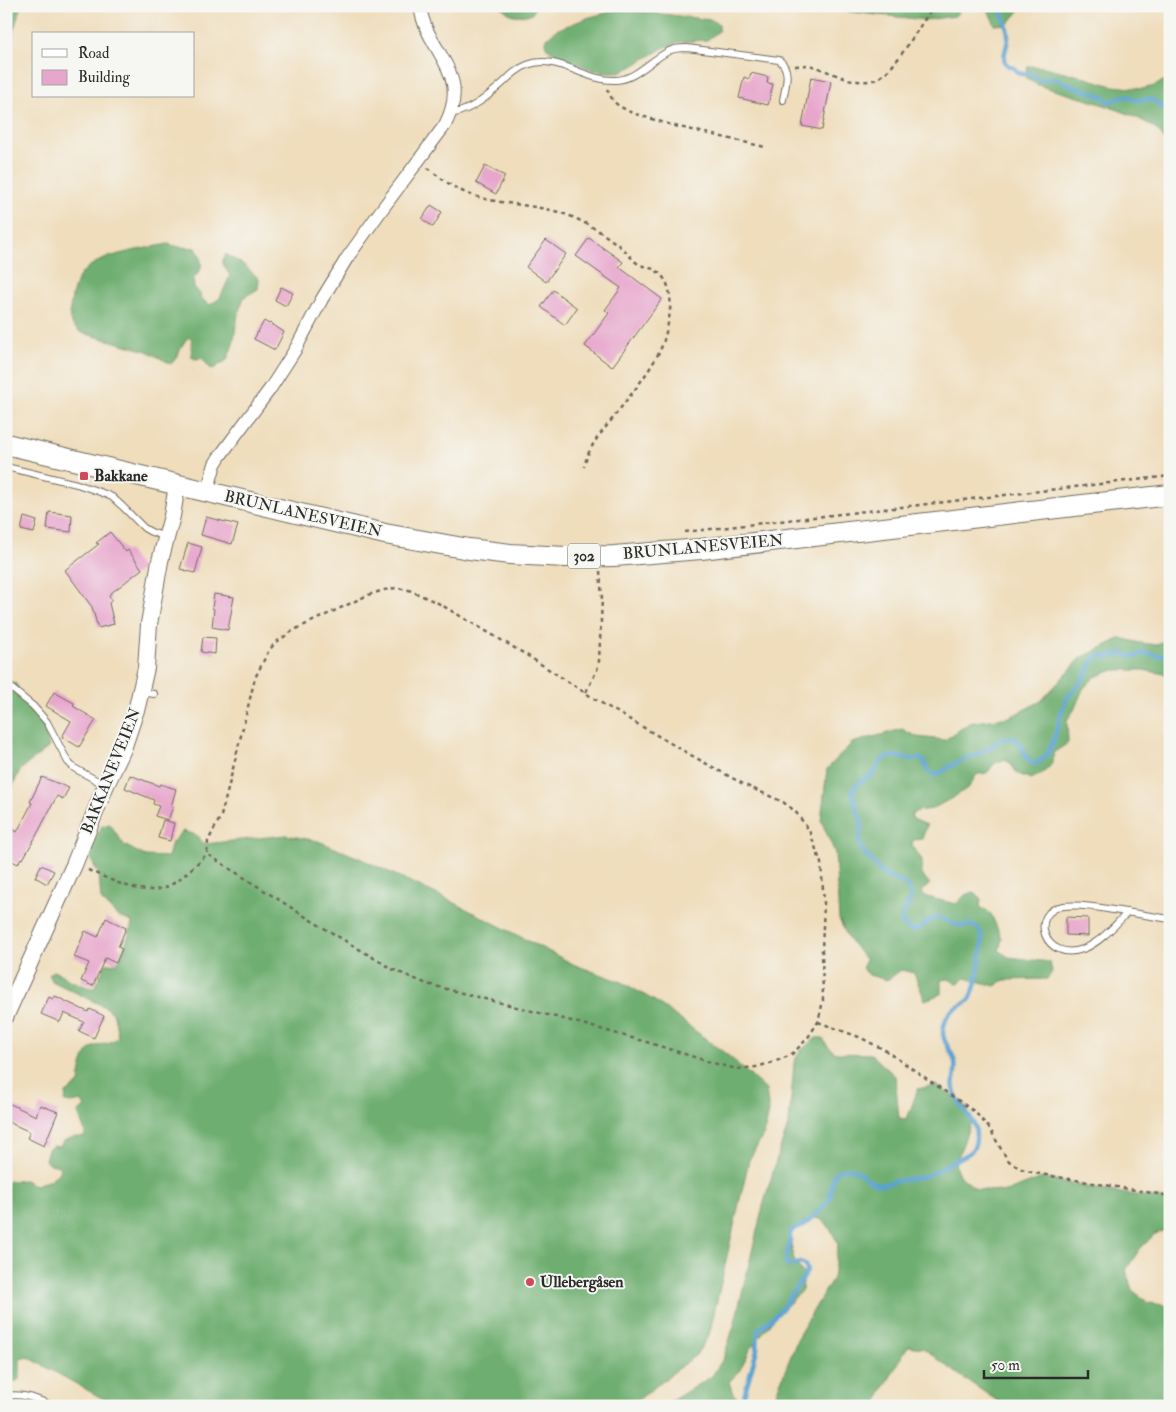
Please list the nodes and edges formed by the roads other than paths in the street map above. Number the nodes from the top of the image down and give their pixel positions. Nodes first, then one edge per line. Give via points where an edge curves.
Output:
1 (420, 6) edge
2 (783, 100) dead end
3 (451, 114) junction
4 (6, 444) edge
5 (6, 467) edge
6 (177, 485) junction
7 (207, 492) junction
8 (1170, 495) edge
9 (166, 537) junction
10 (6, 684) edge
11 (106, 785) junction
12 (1128, 912) junction
13 (1170, 919) edge
14 (6, 1015) edge
15 (6, 1396) edge
16 (53, 1406) edge

1 - 3 street via 426,30 451,75
2 - 3 lane via 787,74 783,63 774,59 678,48 660,56 633,76 617,80 605,80 559,64 534,63 520,69 471,108
3 - 7 street via 334,277 295,350 215,464
4 - 6 main road, BRUNLANESVEIEN / 302
5 - 9 lane via 77,484 112,497 144,528
6 - 7 main road, BRUNLANESVEIEN / 302
6 - 9 street, BAKKANEVEIEN
7 - 8 main road, BRUNLANESVEIEN / 302 via 385,534 469,549 565,557 702,549
9 - 11 street, BAKKANEVEIEN via 149,624 148,693
10 - 11 lane via 47,722 68,762
11 - 14 street, BAKKANEVEIEN
12 - 12 lane via 1063,906 1048,914 1044,931 1052,945 1071,952 1097,940
12 - 13 lane
15 - 16 lane via 18,1394

